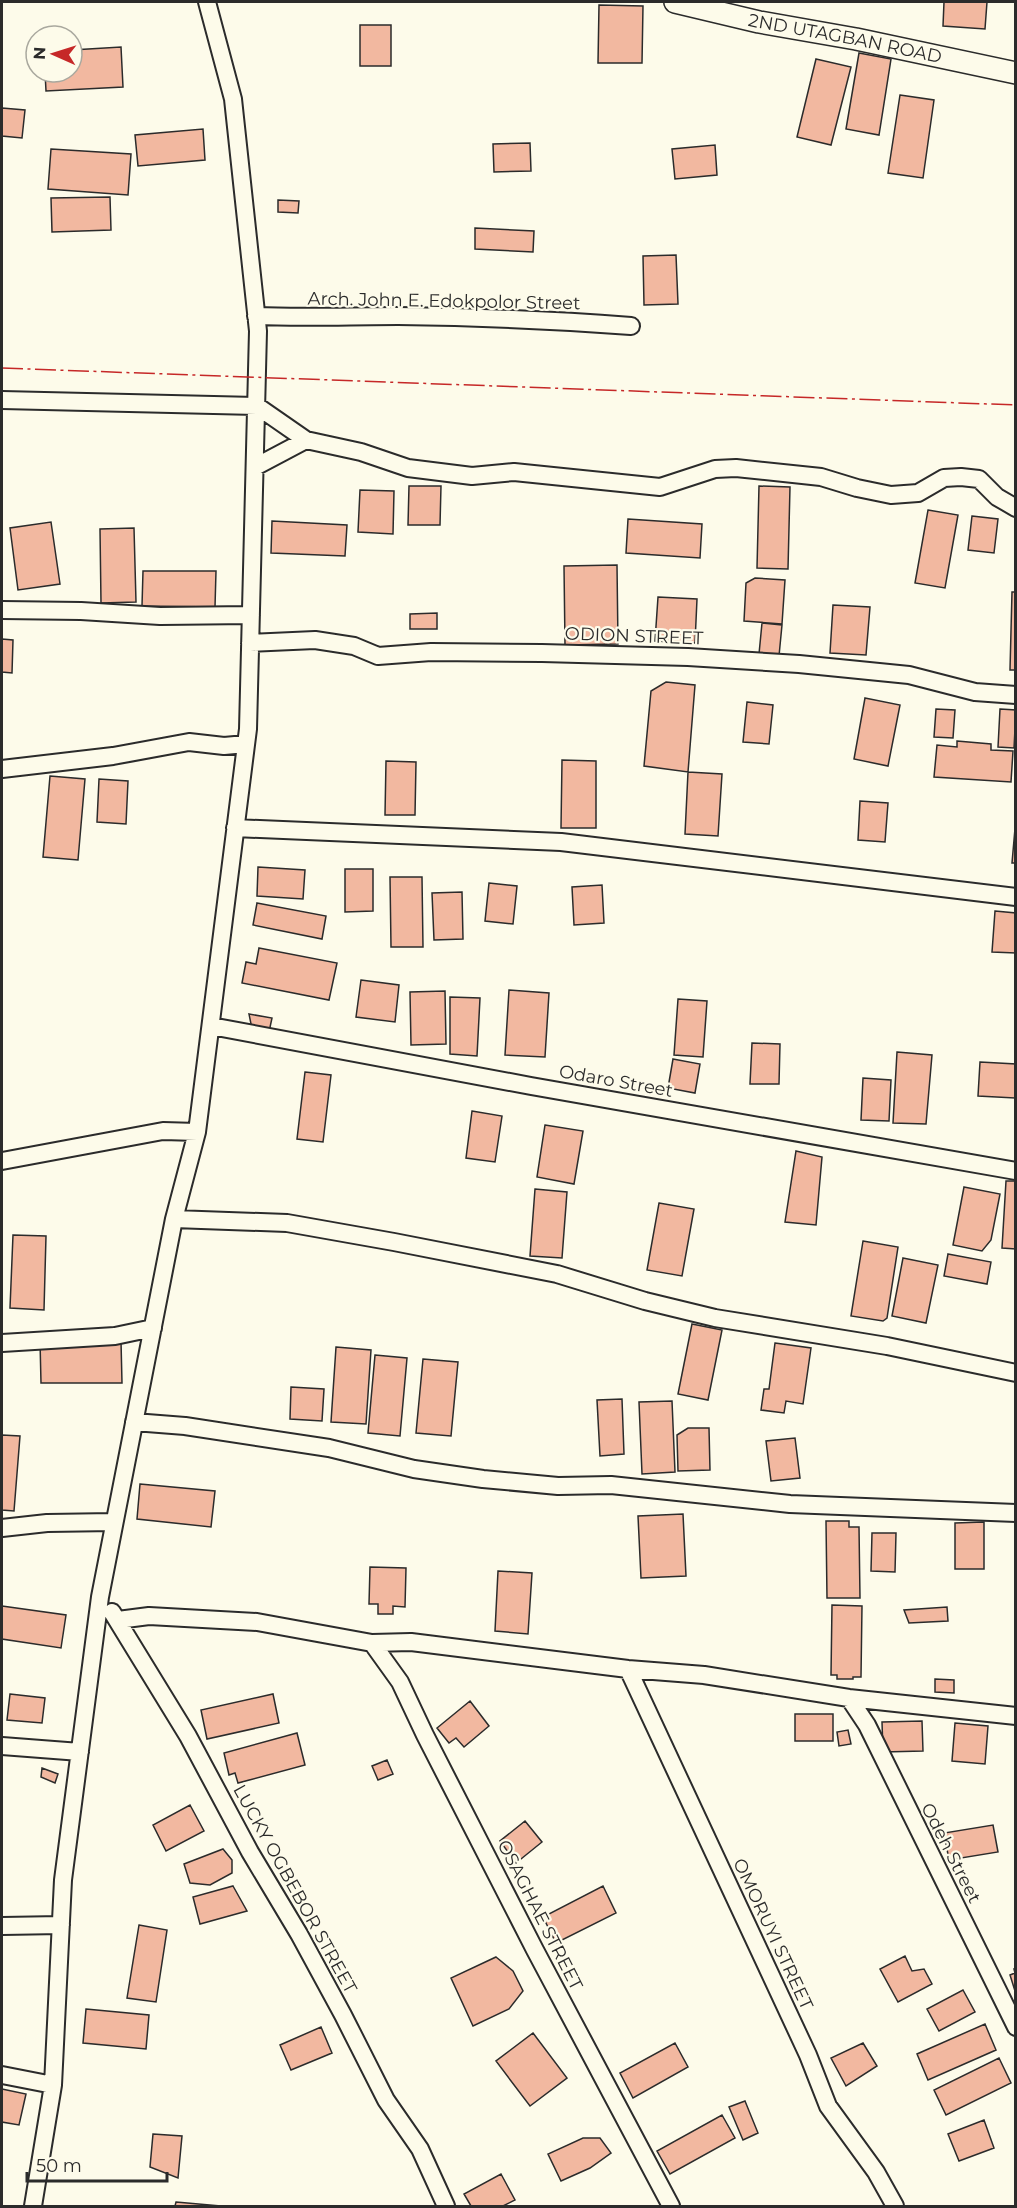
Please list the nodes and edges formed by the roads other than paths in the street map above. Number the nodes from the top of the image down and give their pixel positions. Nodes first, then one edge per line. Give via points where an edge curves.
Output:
1 (207, 2) edge
2 (675, 2) edge
3 (1016, 73) edge
4 (256, 316) junction
5 (631, 326) dead end
6 (2, 400) edge
7 (257, 406) junction
8 (306, 440) junction
9 (255, 467) junction
10 (1016, 508) edge
11 (2, 610) edge
12 (251, 615) junction
13 (250, 643) junction
14 (1016, 695) edge
15 (246, 744) junction
16 (2, 769) edge
17 (236, 828) junction
18 (1016, 897) edge
19 (211, 1026) junction
20 (197, 1132) junction
21 (2, 1161) edge
22 (1016, 1172) edge
23 (174, 1219) junction
24 (153, 1328) junction
25 (2, 1342) edge
26 (1016, 1373) edge
27 (134, 1422) junction
28 (1016, 1513) edge
29 (114, 1522) junction
30 (2, 1528) edge
31 (100, 1597) junction
32 (118, 1620) junction
33 (372, 1643) junction
34 (628, 1669) junction
35 (849, 1698) junction
36 (1016, 1716) edge
37 (2, 1746) edge
38 (80, 1752) junction
39 (61, 1925) junction
40 (2, 1926) edge
41 (1016, 2027) edge
42 (2, 2075) edge
43 (53, 2085) junction
44 (33, 2206) edge
45 (446, 2206) edge
46 (671, 2206) edge
47 (895, 2206) edge

1 - 4 street via 233,99
2 - 3 street, 2ND UTAGBAN ROAD
4 - 5 street, Arch. John E. Edokpolor Street via 540,319
4 - 7 street
6 - 7 street
7 - 8 street
7 - 9 street
8 - 9 street
8 - 10 street via 408,468 472,476 514,472 660,487 715,469 736,468 813,476 891,495 918,493 944,478 961,477 979,479
9 - 12 street
11 - 12 street
12 - 13 street
13 - 14 street, ODION STREET via 315,640 354,646 378,656 431,652 542,653 799,664 909,675 975,692
13 - 15 street
15 - 16 street via 189,742
15 - 17 street
17 - 18 street via 561,842
17 - 19 street
19 - 20 street
19 - 22 street, Odaro Street
20 - 21 street via 163,1131
20 - 23 street
23 - 24 street
23 - 26 street via 287,1223 383,1240 557,1274 715,1318 887,1346
24 - 25 street via 115,1336
24 - 27 street
27 - 28 street via 329,1448 414,1469 483,1479 558,1486 611,1485 790,1504
27 - 29 street
29 - 30 street
29 - 31 street
31 - 32 street, LUCKY OGBEBOR STREET
31 - 38 street
32 - 33 street via 149,1616 257,1622
32 - 45 street, LUCKY OGBEBOR STREET via 299,1934 386,2100 420,2149
33 - 34 street via 411,1642
33 - 46 street, OSAGHAE STREET via 400,1682 535,1950
34 - 35 street via 704,1675
34 - 47 street, OMORUYI STREET via 808,2055 828,2106 876,2172
35 - 36 street
35 - 41 street, Odeh Street via 867,1725
37 - 38 street
38 - 39 street
39 - 40 street
39 - 43 street
42 - 43 street
43 - 44 street

